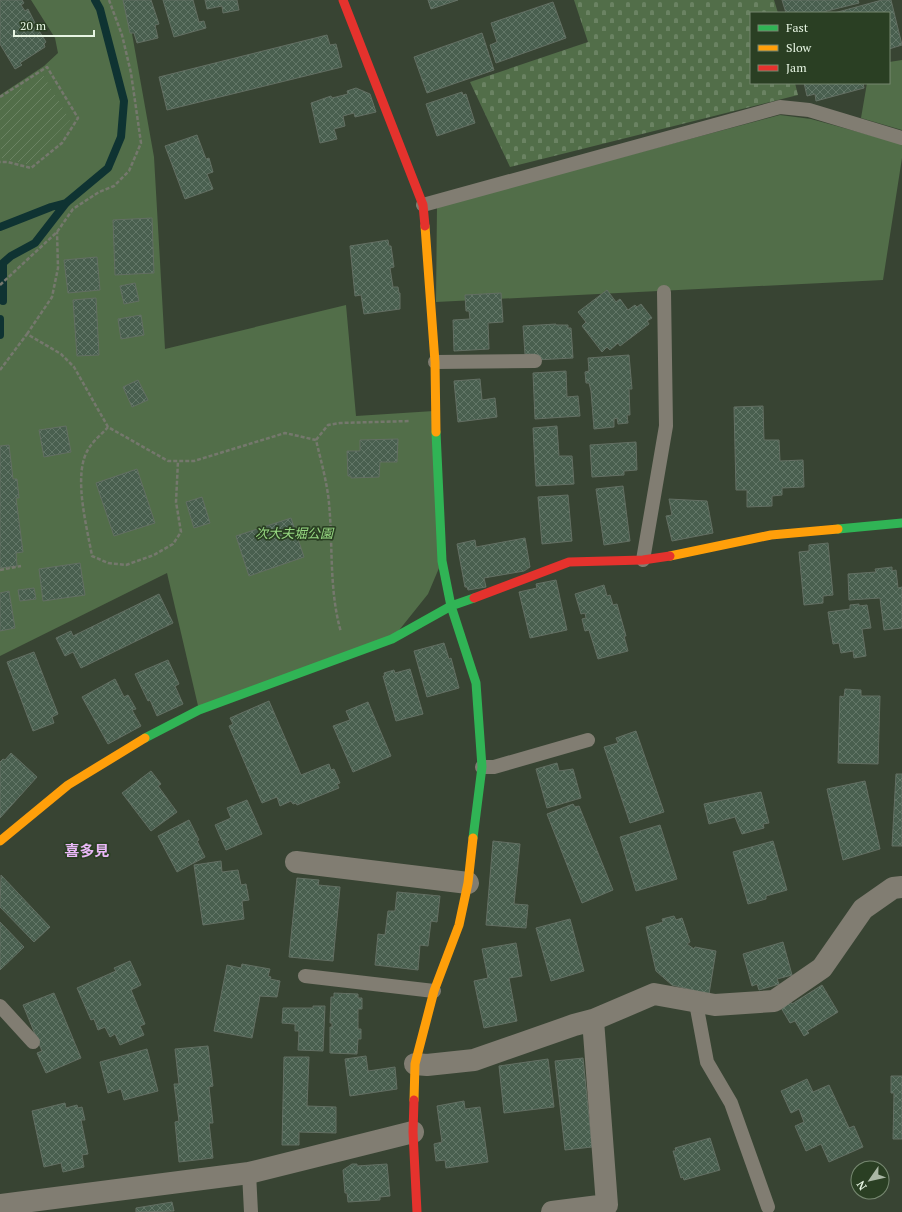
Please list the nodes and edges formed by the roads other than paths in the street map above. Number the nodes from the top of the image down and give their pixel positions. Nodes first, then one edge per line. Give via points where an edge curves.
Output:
1 (343, 0) edge
2 (902, 138) edge
3 (423, 205) junction
4 (664, 292) dead end
5 (535, 361) dead end
6 (435, 362) junction
7 (902, 524) edge
8 (643, 560) junction
9 (451, 606) junction
10 (588, 740) dead end
11 (482, 767) junction
12 (0, 841) edge
13 (296, 862) dead end
14 (468, 883) junction
15 (902, 887) edge
16 (305, 976) dead end
17 (434, 991) junction
18 (696, 1003) junction
19 (0, 1006) edge
20 (593, 1020) junction
21 (33, 1042) dead end
22 (415, 1064) junction
23 (413, 1132) junction
24 (249, 1173) junction
25 (0, 1205) edge
26 (768, 1207) dead end
27 (251, 1212) edge
28 (417, 1212) edge
29 (552, 1212) edge

1 - 3 street
2 - 3 lane via 809,110 780,107
3 - 6 street
4 - 8 lane via 666,426
5 - 6 lane
6 - 9 street via 435,420 442,561
7 - 8 street via 771,535
8 - 9 street via 569,562
9 - 11 street via 476,683
9 - 12 street via 392,639 199,710 125,749 68,785
10 - 11 lane via 494,767
11 - 14 street
13 - 14 street
14 - 17 street via 459,925
15 - 18 street via 893,888 863,909 822,968 774,1001 714,1005
16 - 17 lane
17 - 22 street
18 - 20 street via 654,994
18 - 26 lane via 707,1062 731,1103
19 - 21 lane
20 - 22 street via 474,1060
20 - 29 street via 607,1205
22 - 23 street
23 - 24 street
23 - 28 street
24 - 25 street
24 - 27 lane

